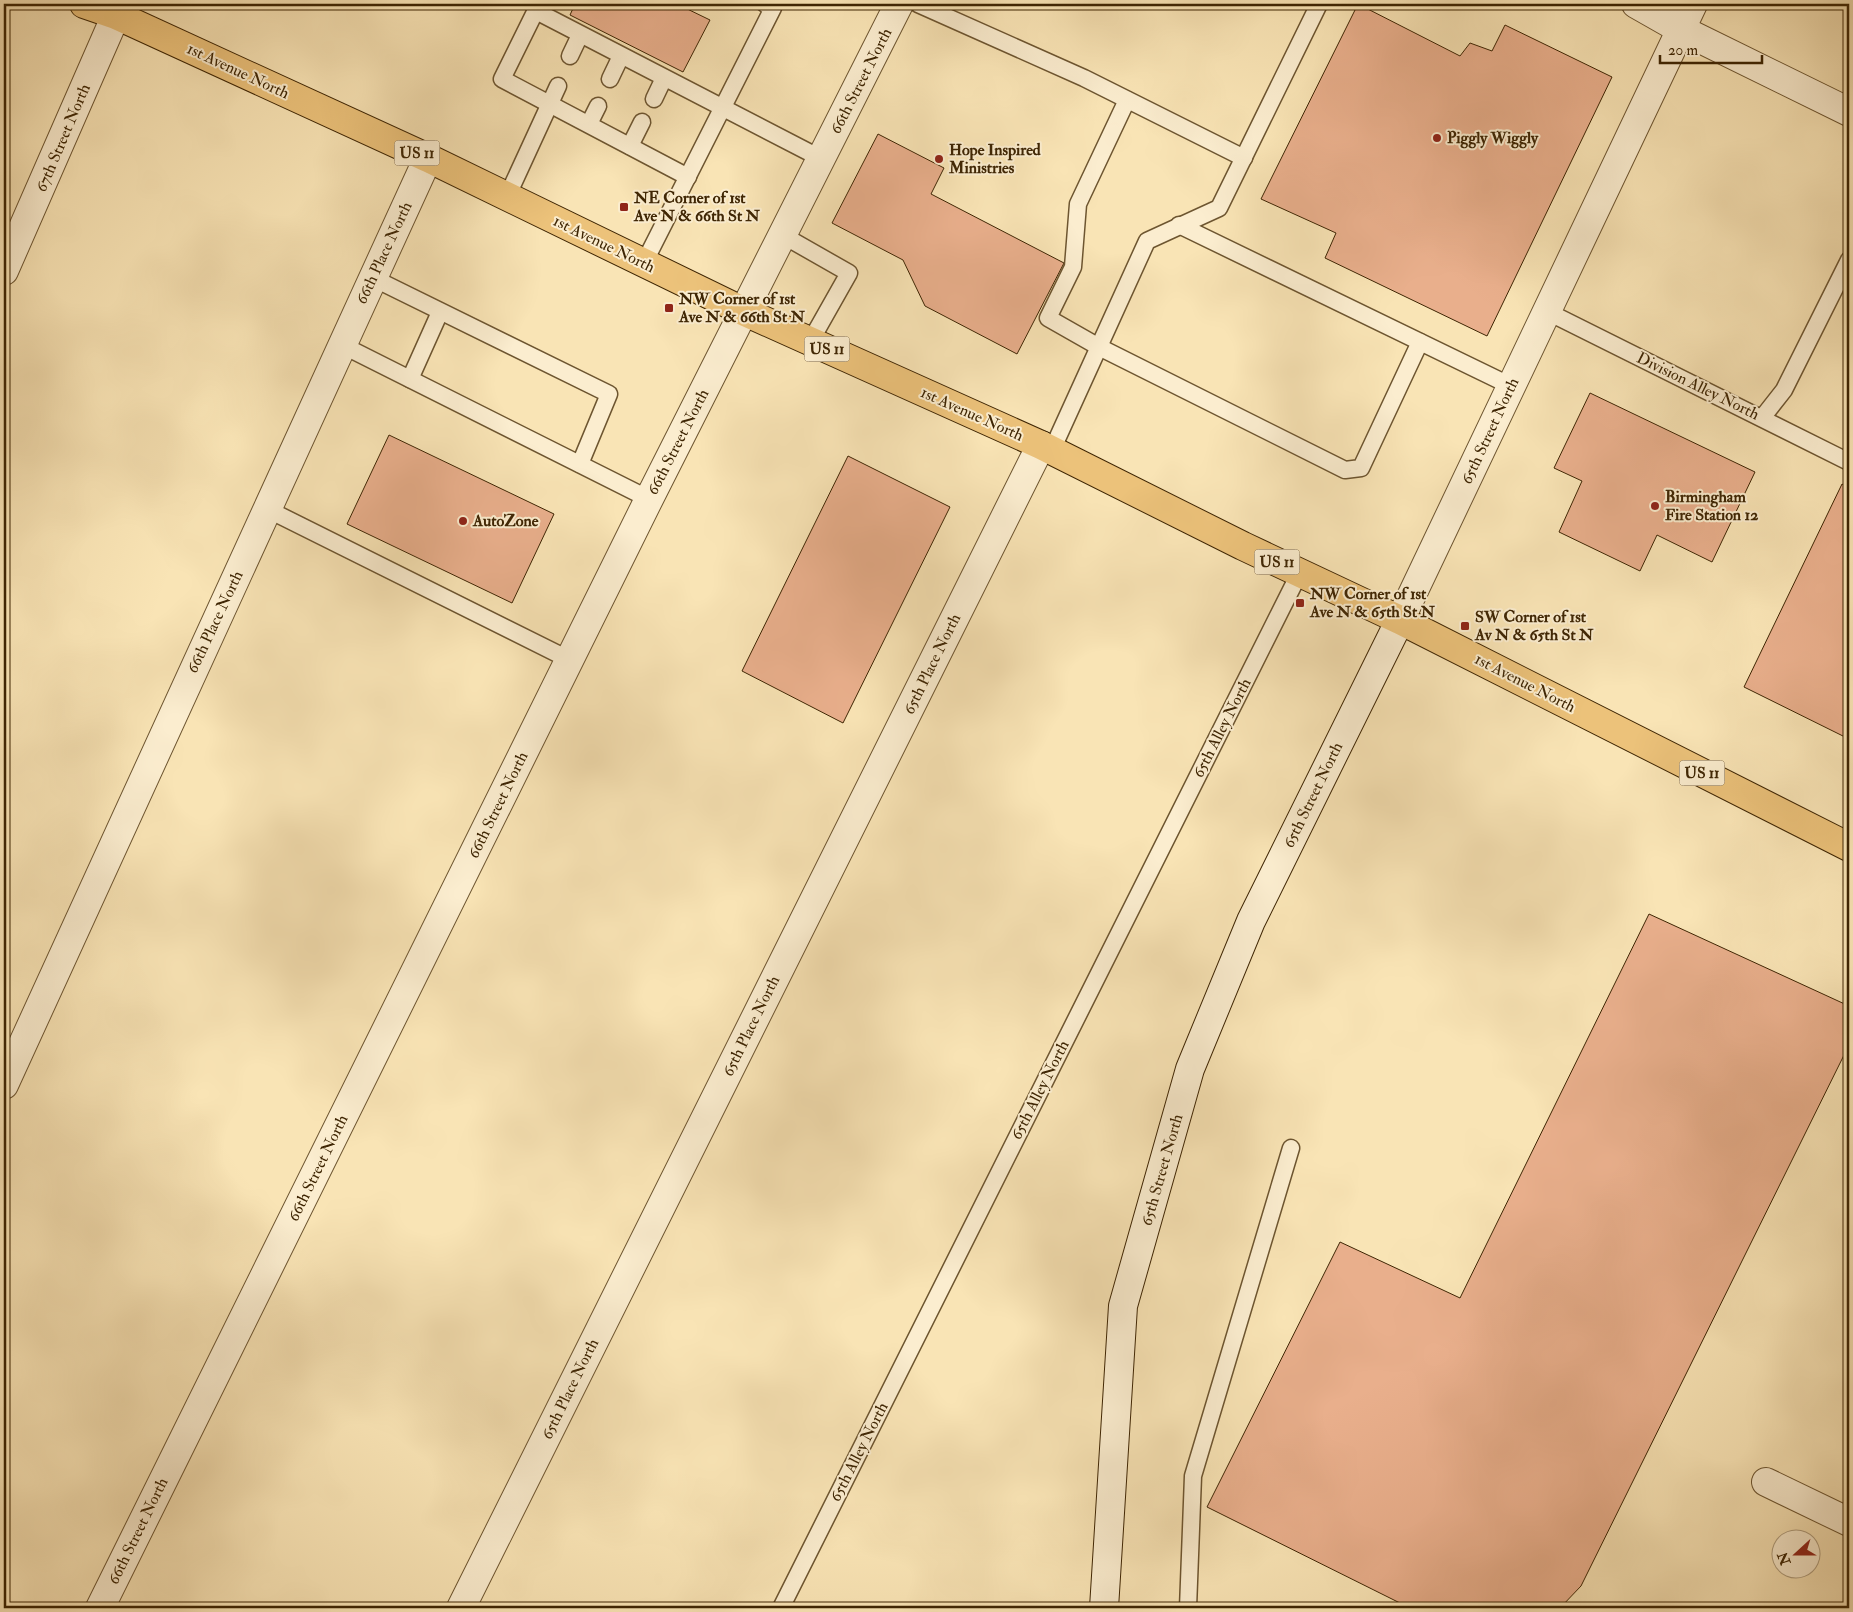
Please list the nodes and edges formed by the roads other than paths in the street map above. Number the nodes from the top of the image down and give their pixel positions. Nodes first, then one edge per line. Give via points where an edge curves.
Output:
1 (84, 4) edge
2 (765, 4) edge
3 (899, 4) edge
4 (918, 4) edge
5 (1319, 4) edge
6 (1636, 4) edge
7 (1693, 4) edge
8 (538, 8) edge
9 (117, 9) edge
10 (1680, 29) junction
11 (580, 34) junction
12 (570, 56) dead end
13 (621, 56) junction
14 (664, 78) junction
15 (610, 79) dead end
16 (558, 86) dead end
17 (654, 99) dead end
18 (1127, 100) junction
19 (550, 104) junction
20 (598, 106) dead end
21 (722, 109) junction
22 (1849, 112) edge
23 (642, 122) dead end
24 (589, 124) junction
25 (630, 146) junction
26 (428, 158) junction
27 (1244, 158) junction
28 (822, 159) junction
29 (688, 176) junction
30 (507, 197) junction
31 (1180, 225) junction
32 (784, 236) junction
33 (1849, 260) edge
34 (644, 263) junction
35 (4, 271) edge
36 (373, 278) junction
37 (1546, 311) junction
38 (440, 312) junction
39 (745, 312) junction
40 (810, 342) junction
41 (1420, 342) junction
42 (342, 345) junction
43 (1099, 347) junction
44 (410, 379) junction
45 (1511, 386) junction
46 (1762, 418) junction
47 (1047, 447) junction
48 (1849, 462) edge
49 (580, 464) junction
50 (649, 499) junction
51 (267, 509) junction
52 (1300, 572) junction
53 (1400, 620) junction
54 (570, 660) junction
55 (1849, 847) edge
56 (4, 1085) edge
57 (1291, 1148) dead end
58 (1766, 1482) dead end
59 (1849, 1522) edge
60 (100, 1608) edge
61 (461, 1608) edge
62 (781, 1608) edge
63 (1104, 1608) edge
64 (1188, 1608) edge

1 - 9 main road, 1st Avenue North / US 11
2 - 21 lane via 773,8
3 - 28 street, 66th Street North
4 - 18 lane
5 - 27 lane
6 - 10 street
7 - 10 street, 65th Street North
8 - 11 lane
8 - 19 lane via 502,79
9 - 26 main road, 1st Avenue North / US 11
9 - 35 street, 67th Street North
10 - 22 street
10 - 37 street, 65th Street North
11 - 12 lane
11 - 13 lane
13 - 14 lane
13 - 15 lane
14 - 17 lane
14 - 21 lane
16 - 19 lane
18 - 27 lane
18 - 43 lane via 1078,204 1073,267 1048,318
19 - 24 lane
19 - 30 lane
20 - 24 lane
21 - 28 lane
21 - 29 lane
23 - 25 lane
24 - 25 lane
25 - 29 lane
26 - 30 main road, 1st Avenue North / US 11
26 - 36 street, 66th Place North
27 - 31 lane via 1219,208
28 - 32 street, 66th Street North
29 - 34 lane
30 - 34 main road, 1st Avenue North / US 11
31 - 41 lane
31 - 43 lane via 1147,241
32 - 39 street, 66th Street North
32 - 40 lane via 849,273
33 - 46 lane via 1784,390
34 - 39 main road, 1st Avenue North / US 11
36 - 38 lane
36 - 42 street, 66th Place North
37 - 45 street, 65th Street North
37 - 46 lane, Division Alley North
38 - 44 lane
38 - 49 lane via 609,394
39 - 40 main road, 1st Avenue North / US 11
39 - 50 street, 66th Street North
40 - 47 main road, 1st Avenue North / US 11
41 - 43 lane via 1361,468 1344,470
41 - 45 lane
42 - 44 lane
42 - 51 street, 66th Place North
43 - 47 lane
44 - 49 lane
45 - 53 street, 65th Street North
46 - 48 lane, Division Alley North
47 - 52 main road, 1st Avenue North / US 11
47 - 61 street, 65th Place North
49 - 50 lane
50 - 54 street, 66th Street North
51 - 54 lane
51 - 56 street, 66th Place North
52 - 53 main road, 1st Avenue North / US 11
52 - 62 lane, 65th Alley North
53 - 55 main road, 1st Avenue North / US 11
53 - 63 street, 65th Street North via 1250,921 1190,1069 1124,1306
54 - 60 street, 66th Street North
57 - 64 lane via 1193,1476
58 - 59 street

